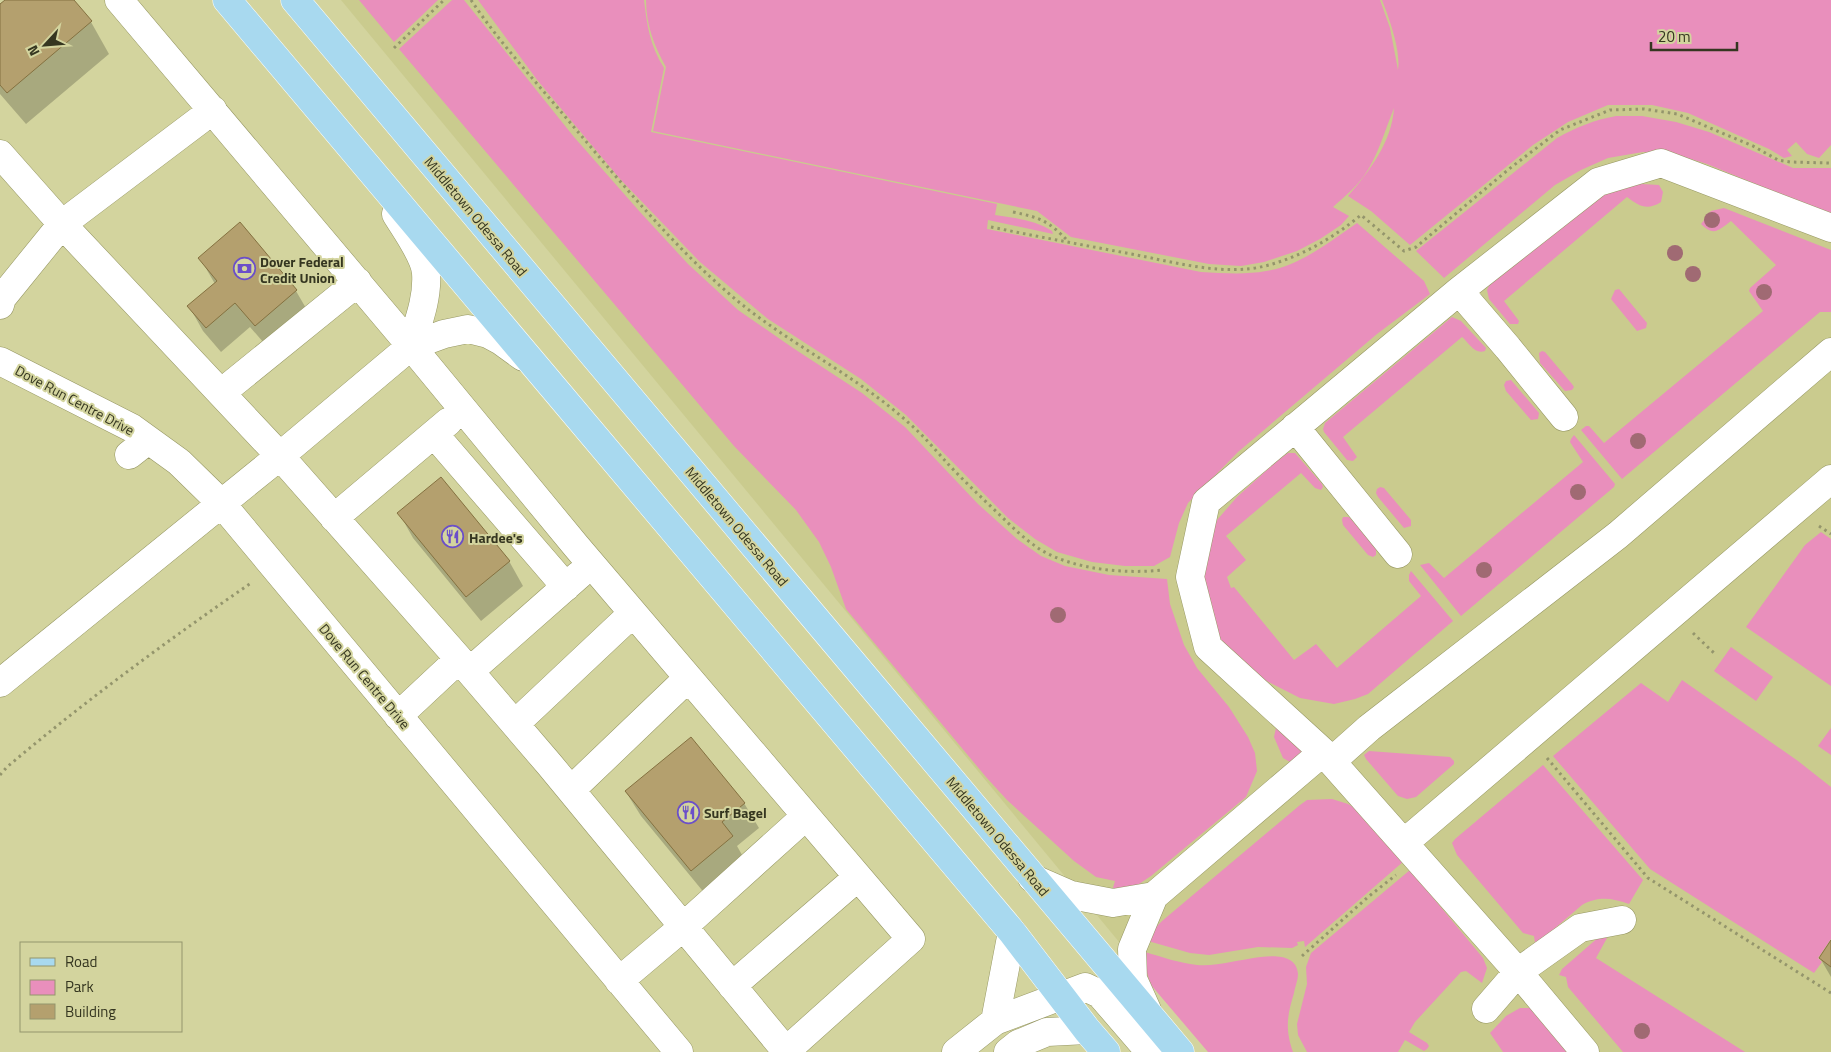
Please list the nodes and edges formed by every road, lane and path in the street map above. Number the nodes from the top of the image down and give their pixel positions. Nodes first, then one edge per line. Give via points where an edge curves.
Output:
1 (119, 0) edge
2 (227, 0) edge
3 (295, 0) edge
4 (444, 0) edge
5 (471, 0) edge
6 (394, 48) dead end
7 (213, 110) junction
8 (0, 154) edge
9 (1831, 163) edge
10 (384, 186) junction
11 (1013, 212) dead end
12 (62, 224) junction
13 (992, 227) dead end
14 (1831, 228) edge
15 (1070, 243) junction
16 (358, 282) junction
17 (1459, 290) junction
18 (0, 305) edge
19 (411, 346) junction
20 (1831, 352) edge
21 (0, 360) edge
22 (532, 363) junction
23 (221, 393) junction
24 (464, 409) junction
25 (1564, 417) dead end
26 (1295, 427) junction
27 (434, 434) junction
28 (280, 456) junction
29 (1831, 480) edge
30 (221, 503) junction
31 (334, 518) junction
32 (1819, 526) dead end
33 (1831, 534) edge
34 (1398, 554) dead end
35 (591, 564) junction
36 (274, 567) junction
37 (1168, 570) dead end
38 (566, 587) junction
39 (633, 613) junction
40 (1692, 633) dead end
41 (1714, 654) dead end
42 (464, 665) junction
43 (688, 678) junction
44 (0, 683) edge
45 (398, 716) junction
46 (515, 724) junction
47 (1327, 756) junction
48 (1544, 756) dead end
49 (0, 775) edge
50 (570, 790) junction
51 (806, 816) junction
52 (1404, 843) junction
53 (858, 877) junction
54 (1032, 878) junction
55 (1154, 896) junction
56 (1622, 920) dead end
57 (683, 927) junction
58 (1012, 932) junction
59 (1518, 972) junction
60 (619, 981) junction
61 (732, 986) junction
62 (1831, 993) edge
63 (1060, 996) junction
64 (1486, 1009) dead end
65 (1149, 1015) junction
66 (995, 1021) junction
67 (1087, 1030) junction
68 (679, 1052) edge
69 (956, 1052) edge
70 (1008, 1052) edge
71 (1106, 1052) edge
72 (1150, 1052) edge
73 (1180, 1052) edge
74 (1585, 1052) edge

1 - 7 street
2 - 10 main road
3 - 54 main road, Middletown Odessa Road
4 - 6 path
5 - 37 path via 583,138 692,260 770,326 868,391 911,425 1016,530 1042,550 1069,562 1140,573
7 - 12 street
7 - 16 street
8 - 12 street
9 - 15 path via 1778,160 1677,114 1644,109 1610,110 1560,130 1416,247 1404,251 1361,214 1315,248 1264,266 1240,269 1170,262
10 - 19 street via 416,245 426,272 425,296
10 - 22 main road
11 - 15 path via 1039,218
12 - 18 street via 2,298
12 - 23 street
13 - 15 path
14 - 17 street via 1661,163 1598,182
16 - 19 street
16 - 23 street
17 - 25 street
17 - 26 street
19 - 22 street via 468,329 488,334
19 - 24 street
19 - 28 street
20 - 47 street via 1618,534 1369,728
21 - 30 street, Dove Run Centre Drive via 62,405 132,428 138,447 179,462
22 - 58 main road
23 - 28 street
24 - 27 street
24 - 35 street
26 - 34 street
26 - 47 street via 1206,502 1190,578 1208,647
27 - 31 street
27 - 38 street
28 - 30 street
28 - 31 street
29 - 52 street
30 - 36 street, Dove Run Centre Drive
30 - 44 street
31 - 42 street
32 - 33 path
35 - 38 street
35 - 39 street
36 - 45 street, Dove Run Centre Drive
36 - 49 path via 62,720
38 - 42 street
39 - 43 street
39 - 46 street
40 - 41 path
42 - 45 street
42 - 46 street
43 - 50 street
43 - 51 street
45 - 60 street, Dove Run Centre Drive
46 - 50 street
47 - 52 street
47 - 55 street
48 - 62 path via 1648,878
50 - 57 street
51 - 53 street
51 - 57 street
52 - 59 street
53 - 61 street
53 - 61 street via 911,939 786,1051
54 - 55 street via 1071,895 1113,903
54 - 65 main road, Middletown Odessa Road
55 - 65 street via 1132,949 1133,979
56 - 59 street via 1580,928
57 - 60 street
57 - 61 street
58 - 63 main road
58 - 66 street
59 - 64 street
59 - 74 street
60 - 68 street, Dove Run Centre Drive
63 - 66 street
63 - 67 main road
63 - 72 street via 1085,987 1100,994
65 - 73 main road, Middletown Odessa Road
66 - 69 street
67 - 70 street via 1047,1032 1018,1044
67 - 71 main road

